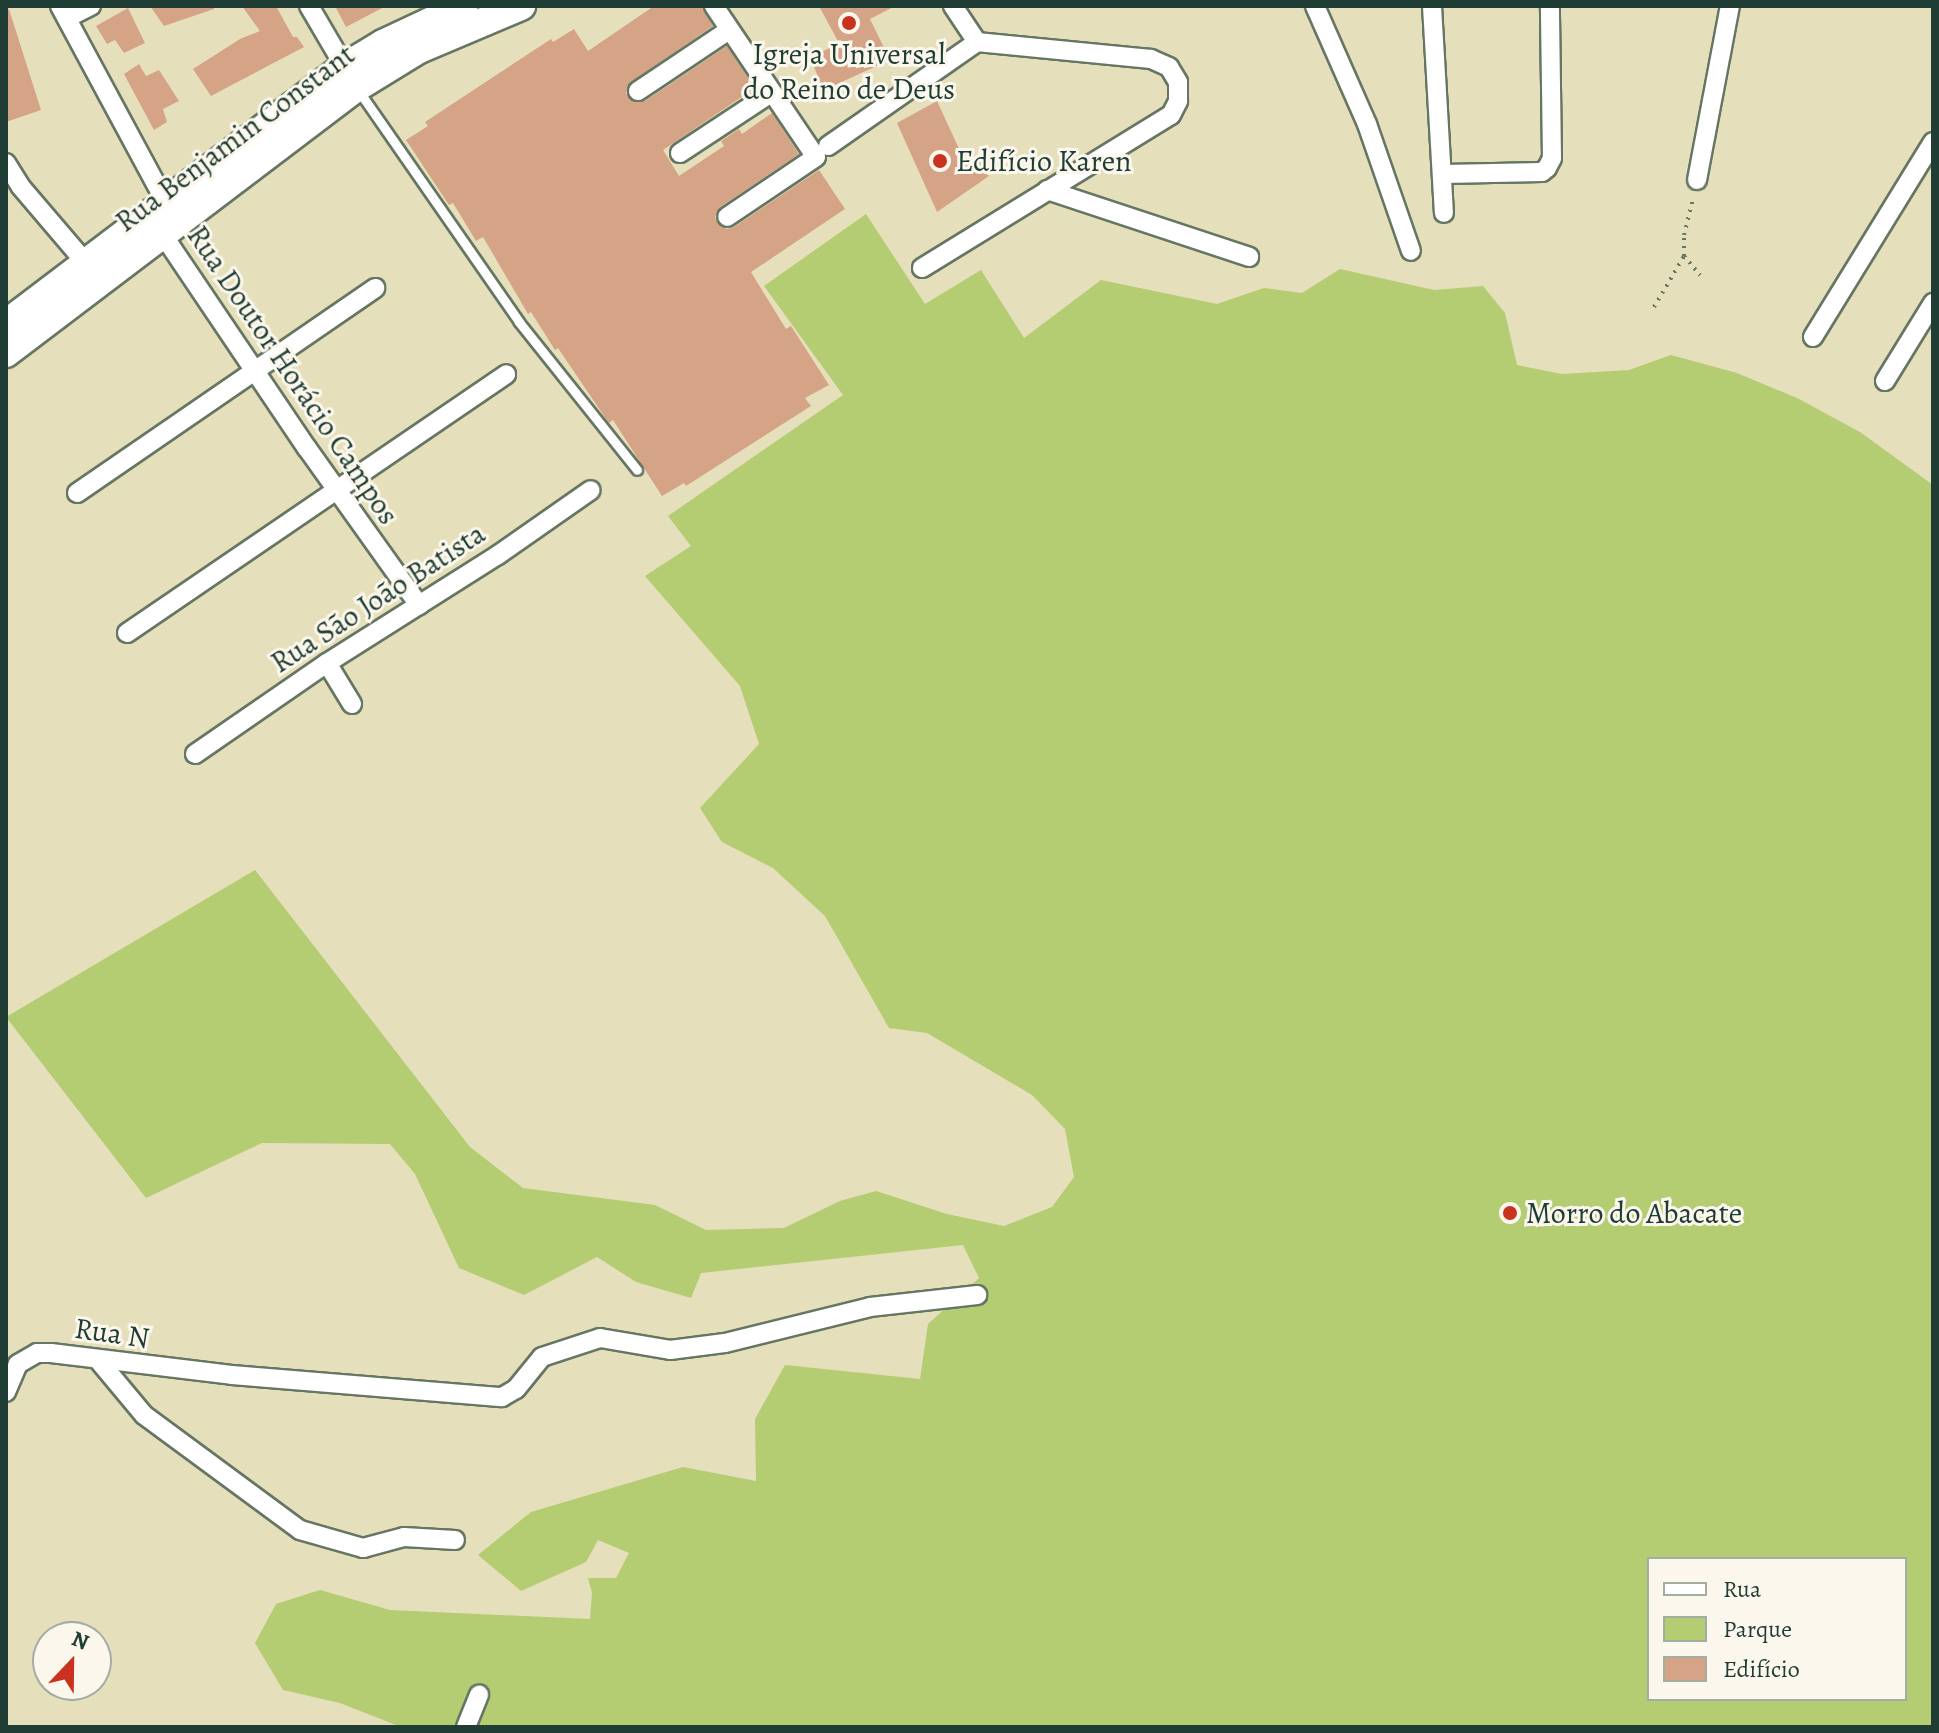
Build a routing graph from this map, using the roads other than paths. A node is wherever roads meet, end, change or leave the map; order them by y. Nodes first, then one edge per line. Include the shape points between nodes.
1 (91, 6) edge
2 (309, 6) edge
3 (464, 6) edge
4 (521, 6) edge
5 (714, 6) edge
6 (953, 6) edge
7 (1315, 6) edge
8 (1432, 6) edge
9 (1550, 6) edge
10 (1730, 6) edge
11 (64, 12) edge
12 (729, 30) junction
13 (977, 42) junction
14 (351, 77) junction
15 (638, 91) dead end
16 (771, 93) junction
17 (1933, 142) edge
18 (828, 146) dead end
19 (680, 153) dead end
20 (6, 163) edge
21 (1444, 174) junction
22 (1697, 180) road end
23 (1047, 190) junction
24 (1444, 213) dead end
25 (159, 217) junction
26 (727, 217) dead end
27 (1411, 251) dead end
28 (1249, 257) dead end
29 (86, 263) junction
30 (922, 268) dead end
31 (375, 288) dead end
32 (1933, 303) edge
33 (6, 324) edge
34 (1813, 337) dead end
35 (6, 353) edge
36 (257, 370) junction
37 (506, 374) dead end
38 (1885, 381) dead end
39 (637, 470) dead end
40 (336, 490) junction
41 (591, 490) dead end
42 (77, 493) dead end
43 (419, 605) junction
44 (127, 633) dead end
45 (327, 663) junction
46 (352, 704) dead end
47 (195, 754) dead end
48 (977, 1295) dead end
49 (99, 1361) junction
50 (6, 1392) edge
51 (455, 1540) dead end
52 (479, 1695) dead end
53 (466, 1727) edge

1 - 11 street
2 - 14 street
3 - 14 main road, Rua Benjamin Constant via 383,44
4 - 14 main road, Rua Benjamin Constant
5 - 12 street
6 - 13 street
7 - 27 street via 1367,124
8 - 21 street
9 - 21 street via 1552,158 1547,168
10 - 22 street
11 - 25 street, Rua Doutor Horácio Campos
12 - 15 street
12 - 16 street
13 - 18 street
13 - 23 street via 1151,59 1169,67 1178,82 1171,115
14 - 25 main road, Rua Benjamin Constant
14 - 39 lane via 519,322
16 - 19 street
16 - 26 street via 816,157
17 - 34 street
20 - 29 street
21 - 24 street
23 - 28 street
23 - 30 street
25 - 29 main road, Rua Benjamin Constant
25 - 35 main road, Rua Benjamin Constant
25 - 36 street, Rua Doutor Horácio Campos
29 - 33 main road, Rua Benjamin Constant
31 - 36 street
32 - 38 street
36 - 40 street, Rua Doutor Horácio Campos
36 - 42 street
37 - 40 street
40 - 43 street, Rua Doutor Horácio Campos
40 - 44 street
41 - 43 street, Rua São João Batista
43 - 45 street, Rua São João Batista
45 - 46 street
45 - 47 street, Rua São João Batista
48 - 49 street, Rua N via 870,1307 725,1343 670,1350 600,1338 542,1357 516,1389 502,1397
49 - 50 street, Rua N via 37,1353 18,1364
49 - 51 street via 144,1415 300,1530 363,1548 404,1537
52 - 53 street

